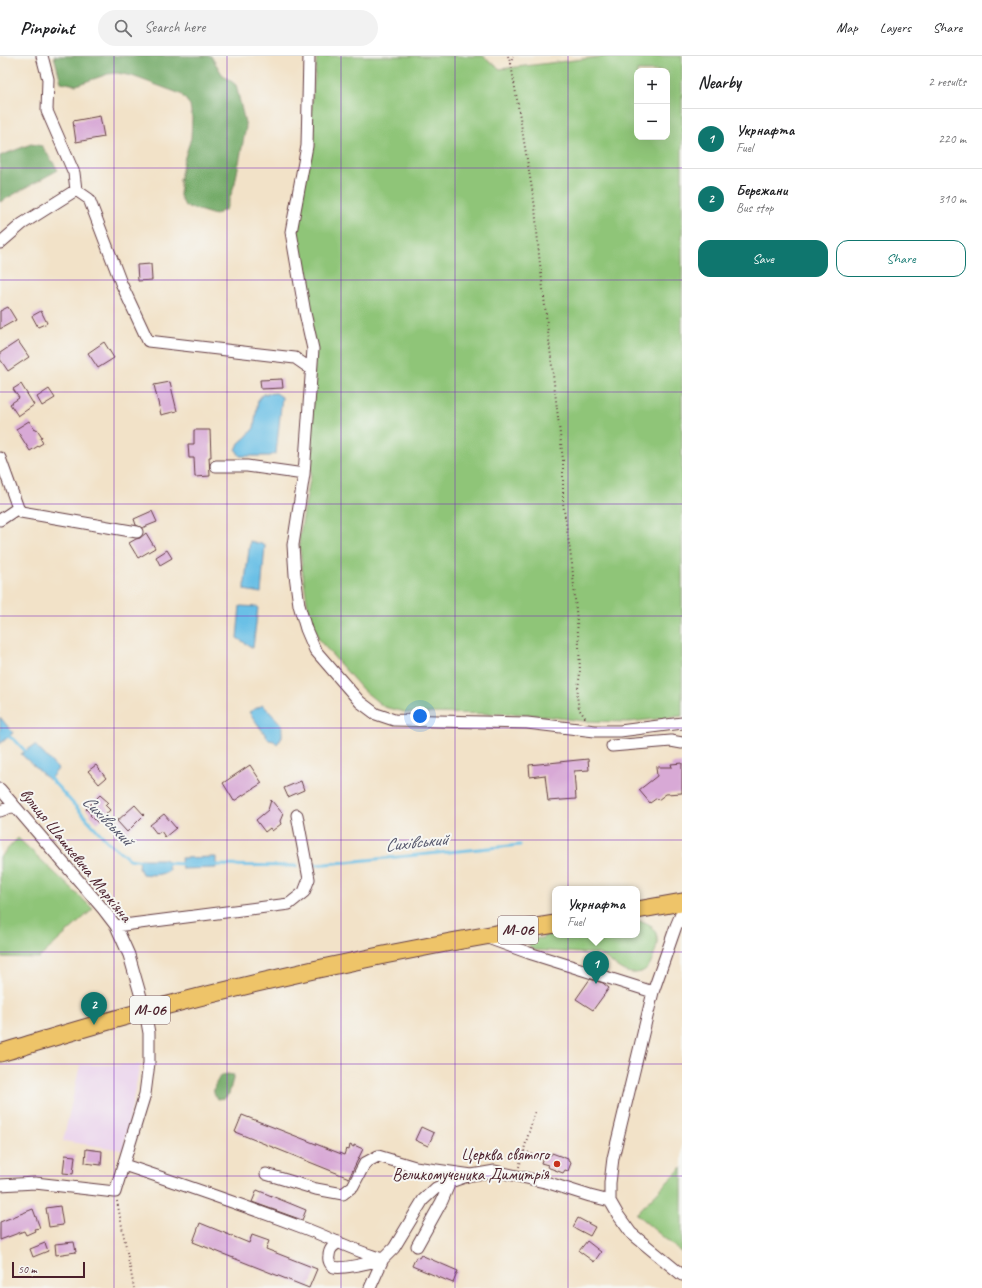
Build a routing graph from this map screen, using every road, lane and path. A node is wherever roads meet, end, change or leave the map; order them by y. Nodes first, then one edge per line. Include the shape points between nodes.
1 (42, 56) edge
2 (309, 56) edge
3 (508, 56) edge
4 (513, 56) edge
5 (511, 64) junction
6 (76, 190) junction
7 (0, 243) edge
8 (311, 369) junction
9 (0, 458) edge
10 (216, 466) dead end
11 (304, 474) junction
12 (18, 508) junction
13 (0, 520) edge
14 (137, 532) dead end
15 (682, 723) edge
16 (595, 731) junction
17 (682, 743) edge
18 (612, 746) dead end
19 (0, 789) edge
20 (14, 806) junction
21 (0, 811) edge
22 (297, 815) dead end
23 (682, 902) edge
24 (640, 909) edge
25 (682, 912) edge
26 (552, 924) edge
27 (116, 926) junction
28 (480, 936) junction
29 (653, 992) junction
30 (145, 1011) junction
31 (0, 1053) edge
32 (536, 1111) dead end
33 (524, 1151) junction
34 (542, 1158) dead end
35 (124, 1165) junction
36 (266, 1174) dead end
37 (472, 1175) junction
38 (517, 1176) junction
39 (450, 1182) junction
40 (0, 1185) edge
41 (115, 1192) junction
42 (610, 1201) junction
43 (339, 1242) junction
44 (417, 1246) dead end
45 (383, 1259) junction
46 (682, 1275) edge
47 (134, 1288) edge
48 (370, 1288) edge

1 - 6 street via 48,80 47,111 74,173
2 - 8 street via 307,146 291,232 313,348
3 - 5 path
4 - 5 path
5 - 16 path via 535,207 547,334 563,460 563,503 572,564 579,645 578,709
6 - 7 street via 22,224
6 - 8 street via 89,199 121,283 148,341 295,358
8 - 11 street
9 - 12 street
10 - 11 street via 247,466
11 - 16 street via 293,545 299,605 315,650 360,702 376,714 394,720 527,723
12 - 13 street
12 - 14 street via 21,512
15 - 16 street
17 - 18 street via 671,741
19 - 20 street, вулиця Шашкевича Маркіяна
20 - 21 street
20 - 27 street, вулиця Шашкевича Маркіяна
22 - 27 street via 309,879 304,892 289,904
23 - 24 highway
25 - 29 street
26 - 28 highway, М-06
27 - 30 street, вулиця Шашкевича Маркіяна via 129,955
28 - 29 street
28 - 30 highway, М-06 via 302,972
29 - 42 street via 613,1158
30 - 31 highway, М-06
30 - 35 street, вулиця Шашкевича Маркіяна via 149,1033 149,1062 145,1094
32 - 33 path
33 - 34 path
33 - 38 path
35 - 41 street, вулиця Шашкевича Маркіяна
35 - 43 street via 235,1202
36 - 37 street via 343,1194 353,1186 365,1163 378,1156 415,1166
37 - 38 street via 495,1171
37 - 39 street
38 - 42 street
39 - 44 street
39 - 45 street via 436,1188 423,1200 394,1248
40 - 41 street via 35,1183
41 - 47 path
42 - 46 street via 631,1233
43 - 45 street
43 - 45 street via 329,1253 328,1260 334,1267
45 - 48 street

